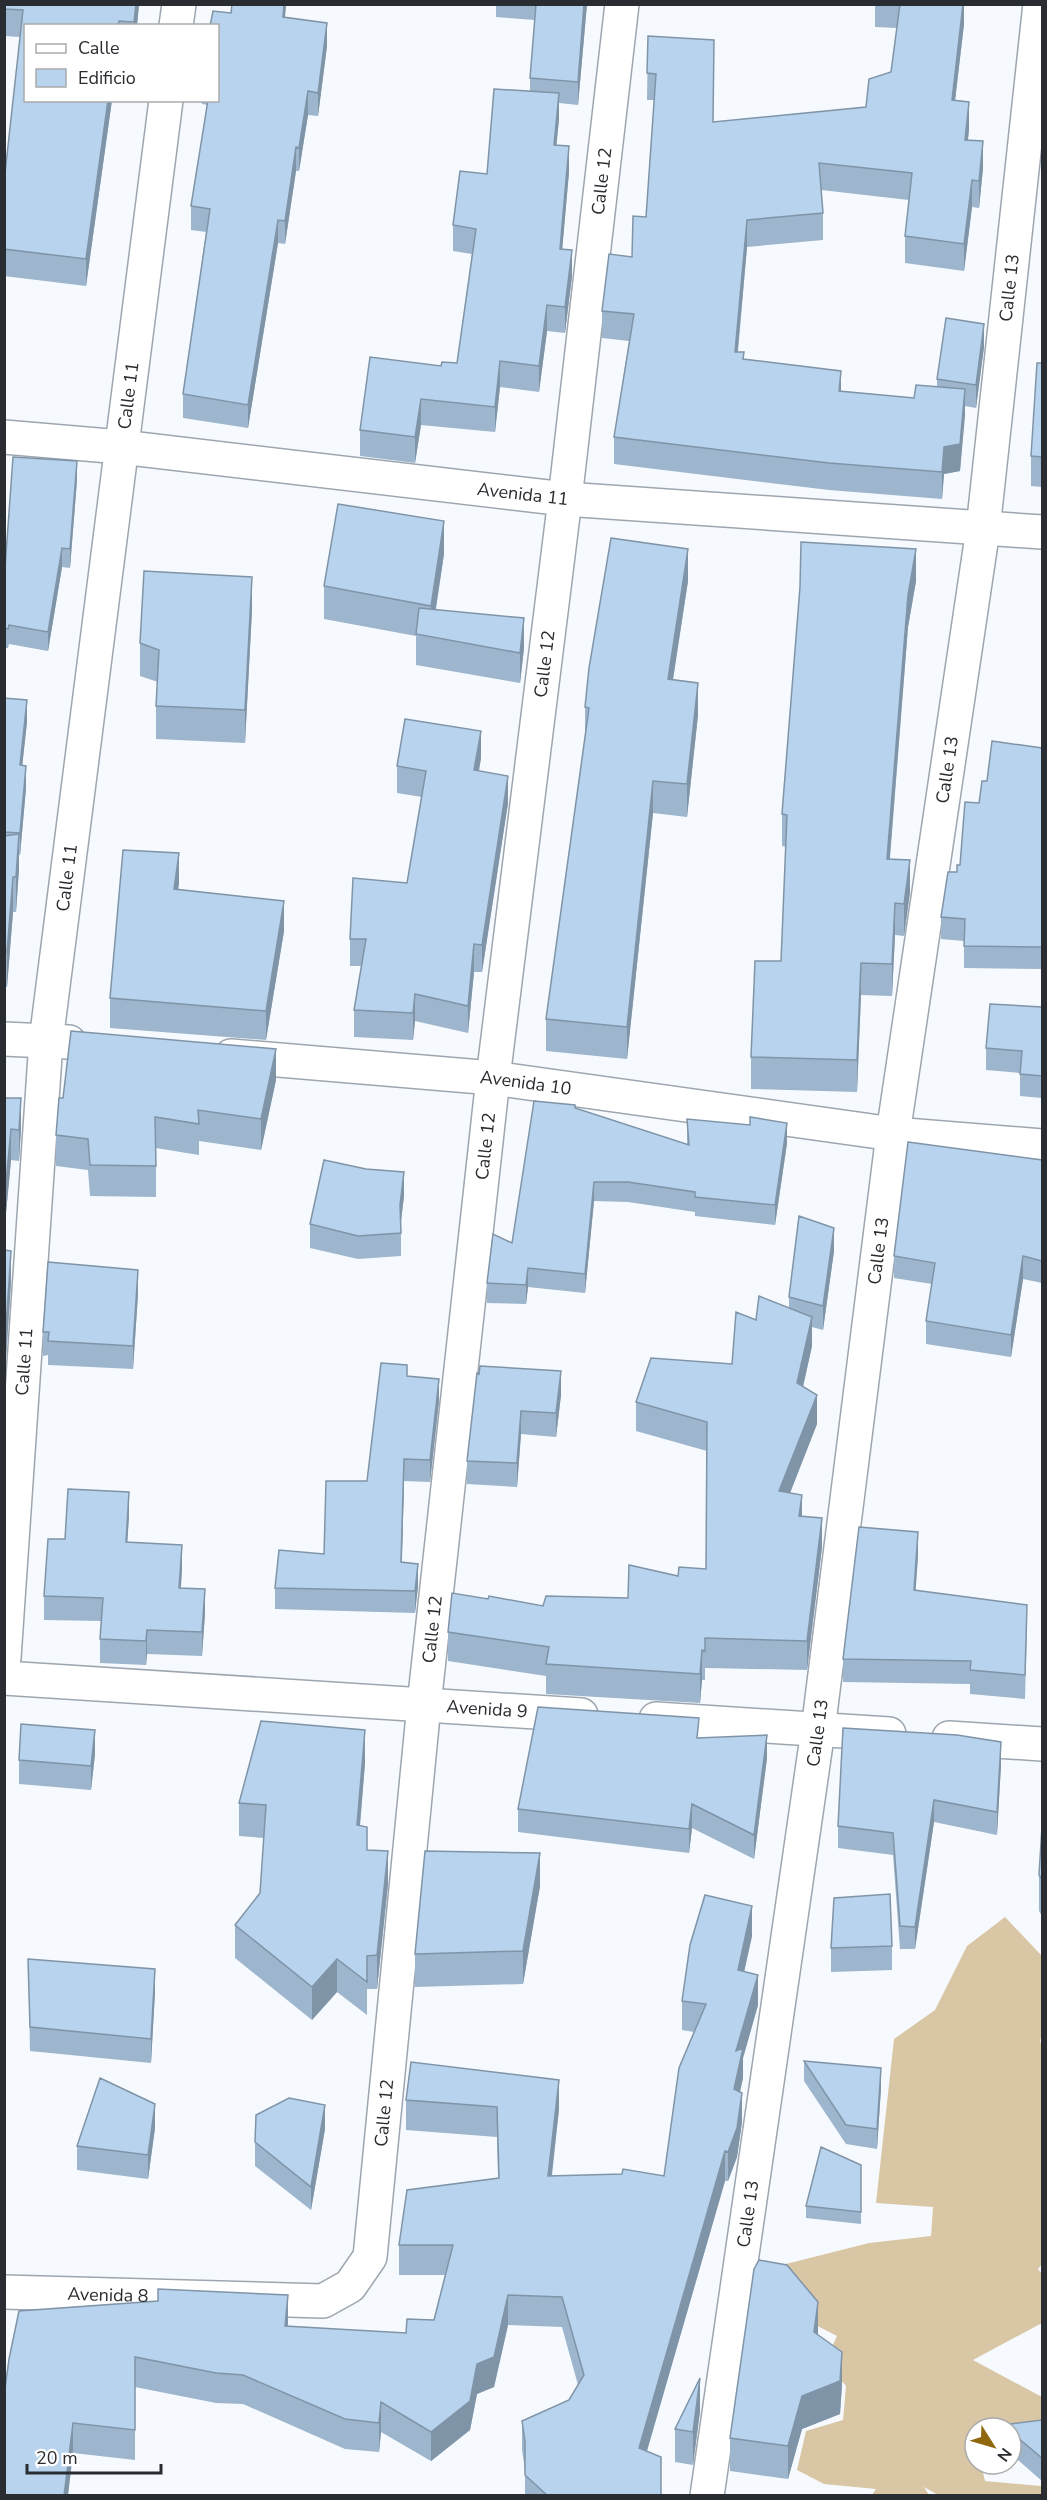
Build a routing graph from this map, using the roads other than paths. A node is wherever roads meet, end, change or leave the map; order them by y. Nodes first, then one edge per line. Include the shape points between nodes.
1 (179, 4) edge
2 (622, 4) edge
3 (1040, 4) edge
4 (176, 24) edge
5 (166, 102) edge
6 (4, 437) edge
7 (121, 447) junction
8 (565, 499) junction
9 (983, 529) junction
10 (1042, 532) edge
11 (4, 1039) edge
12 (46, 1041) junction
13 (93, 1044) edge
14 (199, 1053) edge
15 (493, 1078) junction
16 (893, 1134) junction
17 (1042, 1146) edge
18 (4, 1658) edge
19 (4, 1678) edge
20 (424, 1705) junction
21 (818, 1730) junction
22 (1042, 1744) edge
23 (350, 2286) joint
24 (4, 2292) edge
25 (707, 2496) edge

1 - 4 street
2 - 8 street, Calle 12
3 - 9 street, Calle 13
5 - 7 street, Calle 11
6 - 7 street, Avenida 11
7 - 8 street, Avenida 11
7 - 12 street, Calle 11
8 - 9 street, Avenida 11
8 - 15 street, Calle 12
9 - 10 street, Avenida 11
9 - 16 street, Calle 13
11 - 12 street
12 - 13 street
12 - 18 street, Calle 11
14 - 15 street, Avenida 10
15 - 16 street, Avenida 10
15 - 20 street, Calle 12
16 - 17 street, Avenida 10
16 - 21 street, Calle 13
19 - 20 street, Avenida 9
20 - 21 street, Avenida 9
20 - 23 street, Calle 12 via 370,2257
21 - 22 street, Avenida 9
21 - 25 street, Calle 13
23 - 24 street, Avenida 8 via 323,2301

